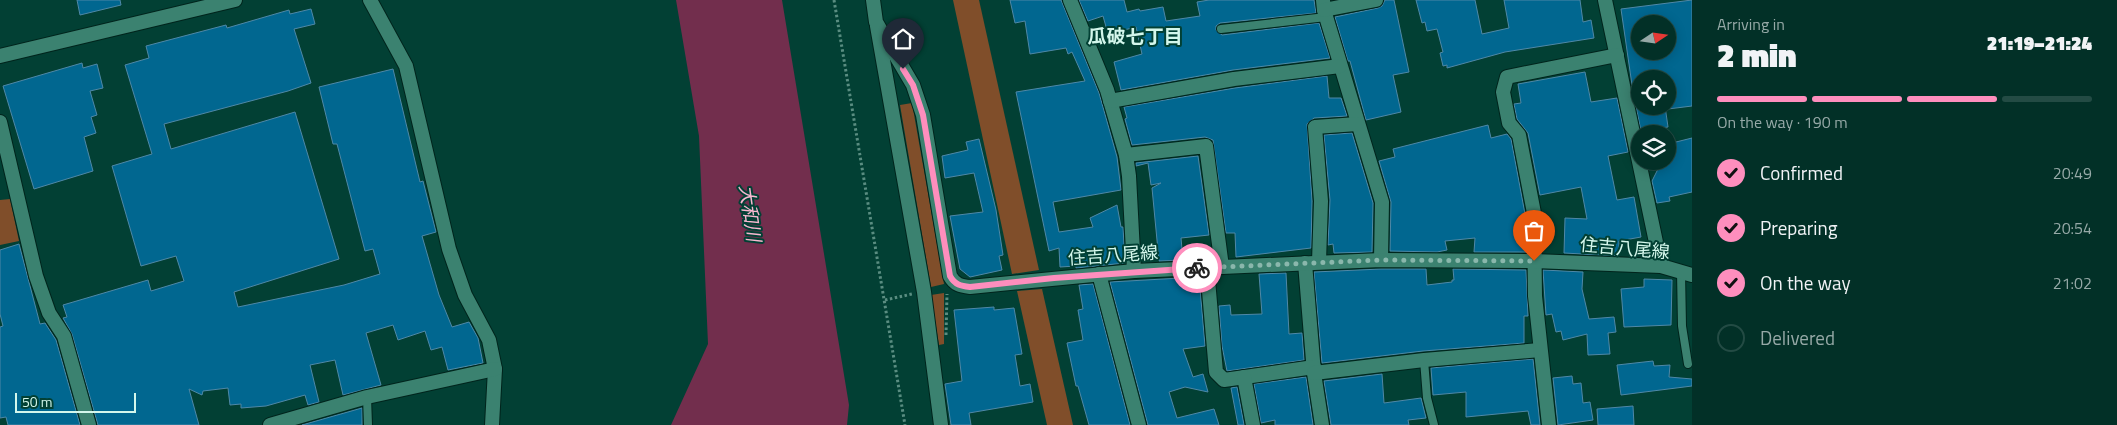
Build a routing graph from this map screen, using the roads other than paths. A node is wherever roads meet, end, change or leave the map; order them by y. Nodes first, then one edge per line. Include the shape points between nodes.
1 (235, 0) edge
2 (370, 0) edge
3 (873, 0) edge
4 (1070, 0) edge
5 (1376, 0) edge
6 (1605, 0) edge
7 (1324, 9) edge
8 (876, 22) junction
9 (1221, 29) dead end
10 (1617, 55) junction
11 (0, 56) edge
12 (1340, 66) junction
13 (1110, 101) junction
14 (0, 122) edge
15 (1357, 124) junction
16 (1126, 155) junction
17 (1381, 260) junction
18 (1534, 261) junction
19 (1312, 262) junction
20 (1661, 266) junction
21 (1222, 267) junction
22 (1207, 268) junction
23 (1134, 272) junction
24 (1099, 274) junction
25 (1687, 274) edge
26 (1540, 350) junction
27 (1424, 360) junction
28 (1688, 364) dead end
29 (495, 369) junction
30 (1314, 370) junction
31 (1244, 377) junction
32 (367, 398) junction
33 (89, 425) edge
34 (270, 425) edge
35 (368, 425) edge
36 (492, 425) edge
37 (941, 425) edge
38 (1139, 425) edge
39 (1253, 425) edge
40 (1322, 425) edge
41 (1434, 425) edge
42 (1549, 425) edge

1 - 11 street
2 - 29 street via 406,66 449,248 466,295 489,340
3 - 8 street, 住吉八尾線
4 - 13 street
5 - 7 street
6 - 10 street
7 - 9 lane
7 - 12 street
8 - 24 street, 住吉八尾線 via 913,85 923,115 953,282 970,287
8 - 37 street via 924,292
10 - 18 street via 1507,78 1503,92 1509,123 1519,135 1534,213
10 - 20 street
12 - 13 street via 1215,82
12 - 15 street
13 - 16 street
14 - 33 street via 36,276 50,313 64,336
15 - 17 street via 1382,202
15 - 19 street via 1315,127 1321,202
16 - 21 street via 1206,146
16 - 23 street
17 - 18 street, 住吉八尾線
17 - 19 street, 住吉八尾線
18 - 20 street, 住吉八尾線
18 - 26 street
19 - 21 street, 住吉八尾線
19 - 30 street
20 - 25 street, 住吉八尾線
21 - 22 street, 住吉八尾線
22 - 23 street, 住吉八尾線
22 - 31 street via 1216,372 1224,380
23 - 24 street, 住吉八尾線
24 - 38 street
25 - 28 lane via 1682,326
26 - 27 street
26 - 42 street
27 - 30 street
27 - 41 lane via 1427,398
29 - 32 street
29 - 36 street
30 - 31 street
30 - 40 street
31 - 39 street
32 - 34 street
32 - 35 lane

